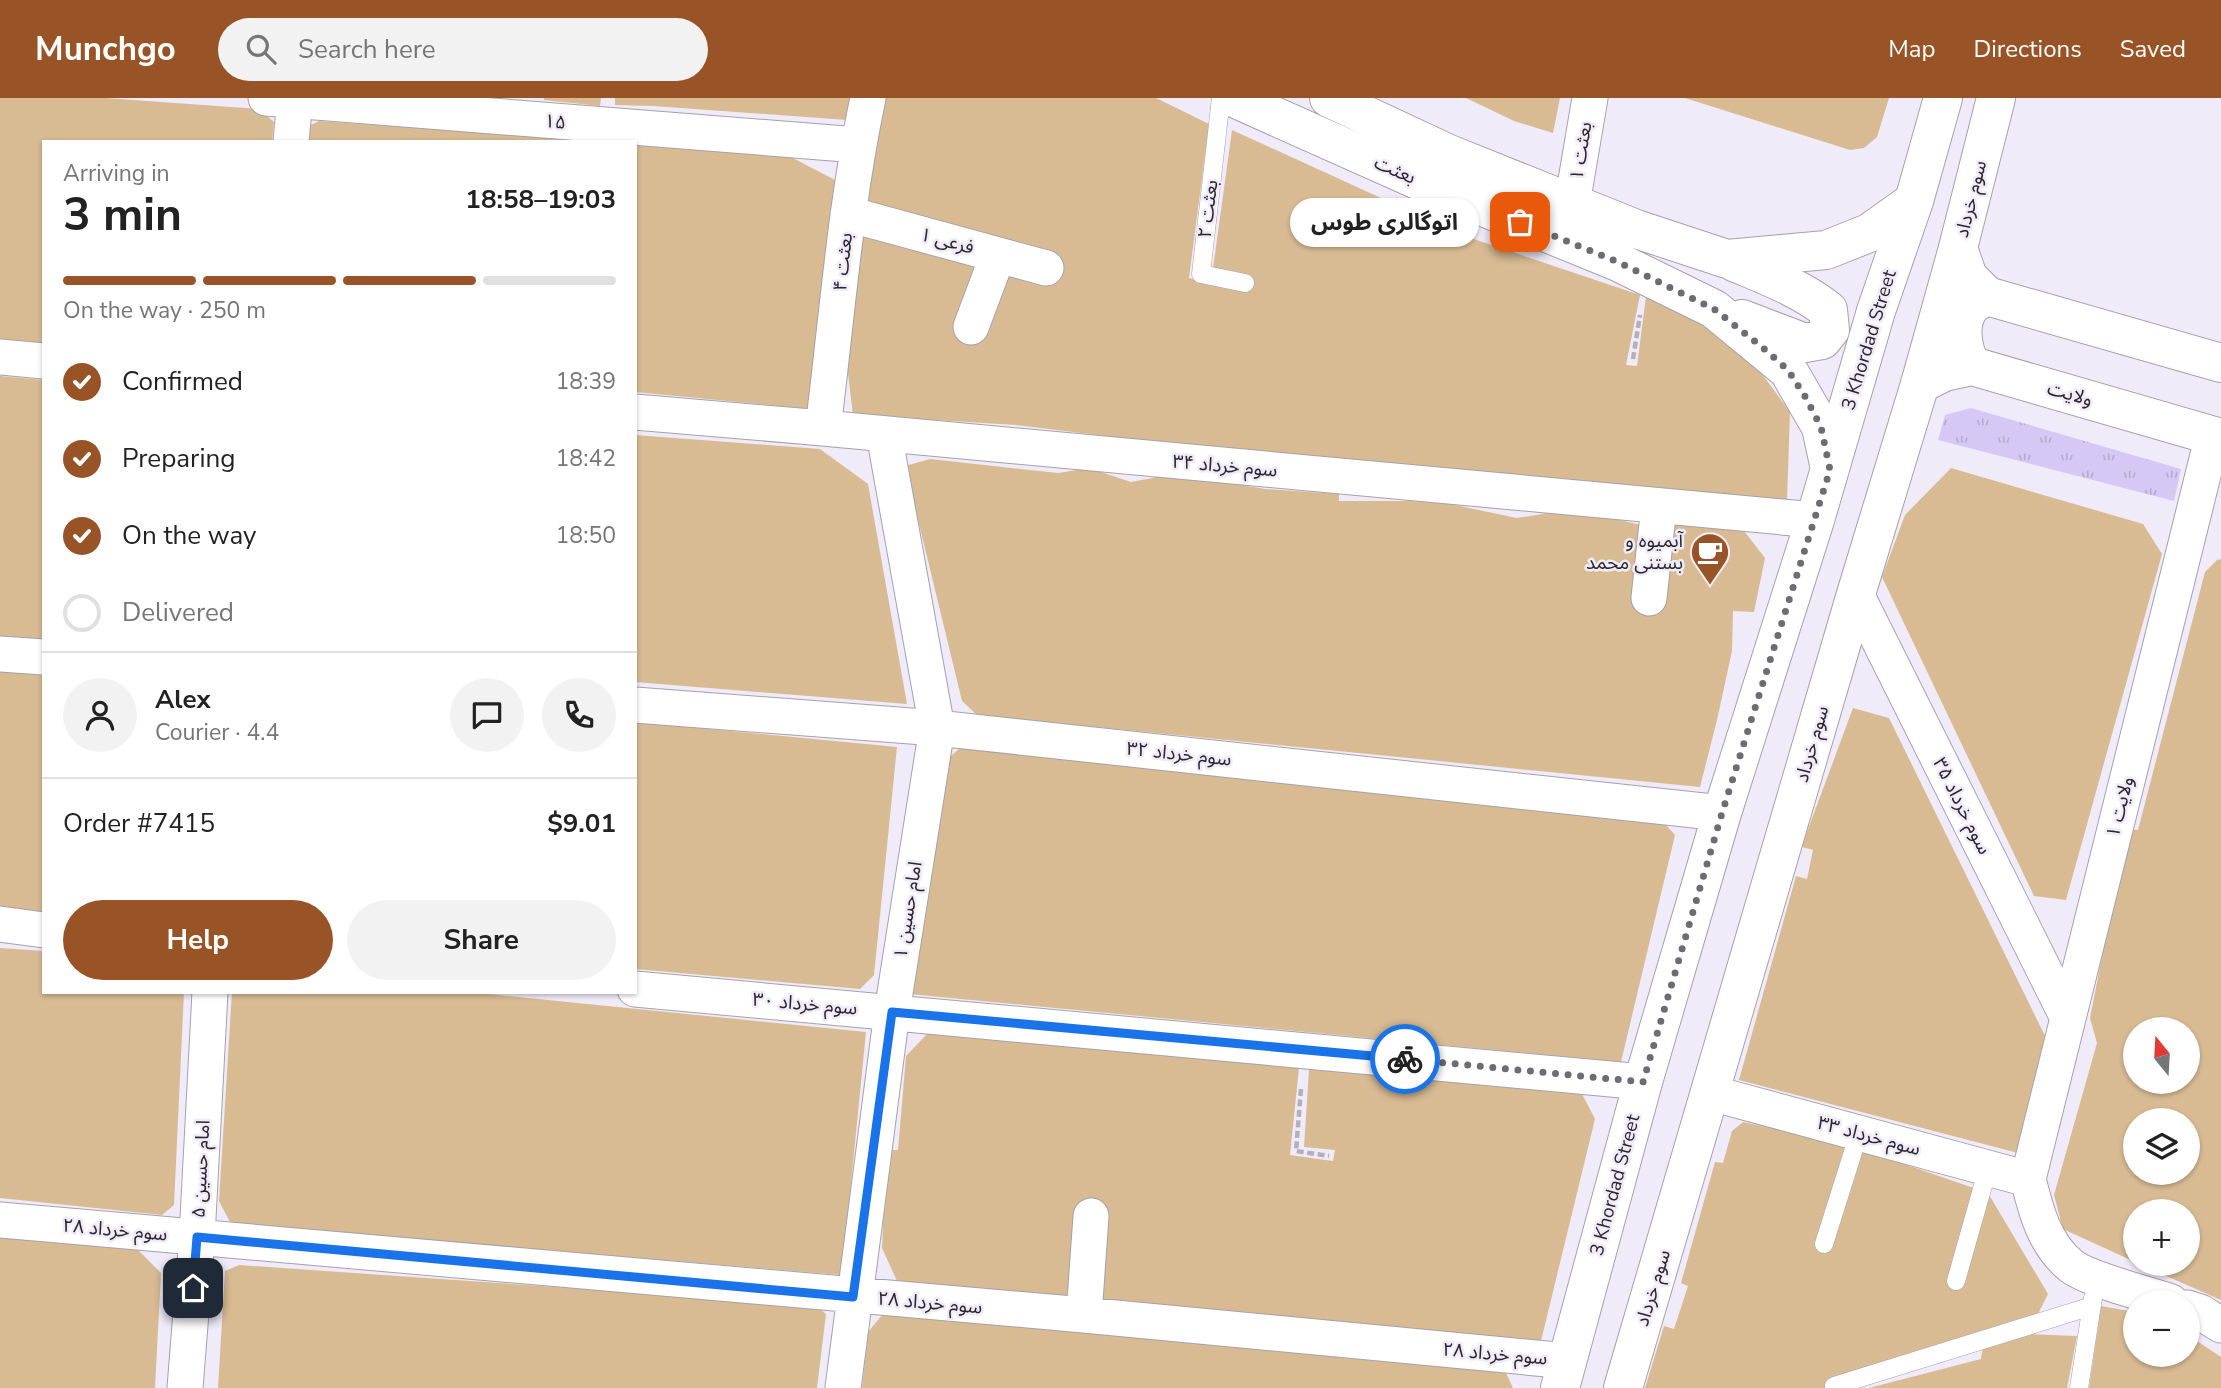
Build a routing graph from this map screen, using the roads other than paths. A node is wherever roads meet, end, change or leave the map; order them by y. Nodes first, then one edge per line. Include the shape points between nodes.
1 (868, 98) edge
2 (1221, 98) edge
3 (1234, 98) edge
4 (1329, 98) edge
5 (1590, 98) edge
6 (1943, 98) edge
7 (1996, 98) edge
8 (285, 99) edge
9 (611, 112) edge
10 (291, 140) edge
11 (858, 145) junction
12 (1914, 201) junction
13 (1572, 204) junction
14 (848, 214) junction
15 (1958, 248) junction
16 (998, 255) junction
17 (1727, 259) junction
18 (1046, 268) dead end
19 (1245, 283) dead end
20 (1987, 296) junction
21 (1714, 309) junction
22 (971, 327) dead end
23 (0, 357) edge
24 (42, 362) edge
25 (2221, 363) edge
26 (1972, 366) junction
27 (1920, 384) junction
28 (637, 412) edge
29 (823, 428) junction
30 (884, 434) junction
31 (2217, 436) edge
32 (1830, 470) junction
33 (1660, 506) junction
34 (1815, 520) junction
35 (1856, 594) junction
36 (1648, 598) dead end
37 (0, 654) edge
38 (42, 657) edge
39 (637, 705) edge
40 (937, 728) junction
41 (1722, 813) junction
42 (0, 924) edge
43 (42, 930) edge
44 (637, 989) edge
45 (210, 994) edge
46 (892, 1012) junction
47 (2068, 1018) junction
48 (1643, 1082) junction
49 (1711, 1093) junction
50 (1859, 1133) junction
51 (1988, 1168) junction
52 (2028, 1180) junction
53 (1091, 1216) dead end
54 (0, 1220) edge
55 (197, 1237) junction
56 (1825, 1244) dead end
57 (1956, 1280) dead end
58 (2094, 1292) junction
59 (2123, 1296) edge
60 (853, 1297) junction
61 (2200, 1312) edge
62 (1084, 1315) junction
63 (2221, 1325) edge
64 (1564, 1374) edge
65 (1834, 1386) dead end
66 (185, 1388) edge
67 (843, 1388) edge
68 (1623, 1388) edge
69 (2079, 1388) edge

1 - 11 street, بعثت ۴
2 - 19 lane, بعثت ۲ via 1201,274
3 - 21 main road, بعثت via 1618,262
4 - 13 main road, بعثت
5 - 13 street, بعثت ۱
6 - 12 main road, 3 Khordad Street
7 - 15 main road, سوم خرداد
8 - 9 street, ۱۵
8 - 10 street
9 - 11 street, ۱۵
11 - 14 street, بعثت ۴
12 - 17 main road, بعثت via 1869,233 1826,250
12 - 32 main road, 3 Khordad Street
13 - 17 main road, بعثت
14 - 16 street, فرعی ۱
14 - 29 street, بعثت ۴
15 - 20 main road via 1968,277
15 - 27 main road, سوم خرداد
16 - 18 street, فرعی ۱
16 - 22 street
17 - 21 main road via 1814,299 1828,310 1830,330 1822,340 1805,342
20 - 25 main road
20 - 26 main road via 1971,305 1965,319 1962,342
21 - 32 main road, بعثت via 1788,370 1821,427
23 - 24 street
26 - 27 main road
26 - 31 main road, ولایت
27 - 35 main road, سوم خرداد
28 - 29 street, سوم خرداد ۳۴
29 - 30 street, سوم خرداد ۳۴
30 - 33 street, سوم خرداد ۳۴
30 - 40 street, امام حسین ۱
31 - 47 street, ولایت ۱
32 - 34 main road, 3 Khordad Street
33 - 34 street, سوم خرداد ۳۴
33 - 36 street
34 - 41 main road, 3 Khordad Street
35 - 47 street, سوم خرداد ۳۵
35 - 49 main road, سوم خرداد
37 - 38 street
39 - 40 street, سوم خرداد ۳۲
40 - 41 street, سوم خرداد ۳۲
40 - 46 street, امام حسین ۱
41 - 48 main road, 3 Khordad Street
42 - 43 street
44 - 46 street, سوم خرداد ۳۰
45 - 55 street, امام حسین ۵
46 - 48 street, سوم خرداد ۳۰
46 - 60 street, امام حسین ۱
47 - 52 street, ولایت ۱
48 - 64 main road, 3 Khordad Street
49 - 50 street, سوم خرداد ۳۳
49 - 68 main road, سوم خرداد
50 - 51 street, سوم خرداد ۳۳
50 - 56 lane
51 - 52 street, سوم خرداد ۳۳
51 - 57 lane
52 - 58 street via 2036,1214 2051,1245
53 - 62 street
54 - 55 street, سوم خرداد ۲۸
55 - 60 street, سوم خرداد ۲۸
55 - 66 street, امام حسین ۵
58 - 59 street
58 - 65 lane
58 - 69 lane
60 - 62 street, سوم خرداد ۲۸
60 - 67 street, امام حسین ۱
61 - 63 street
62 - 64 street, سوم خرداد ۲۸

